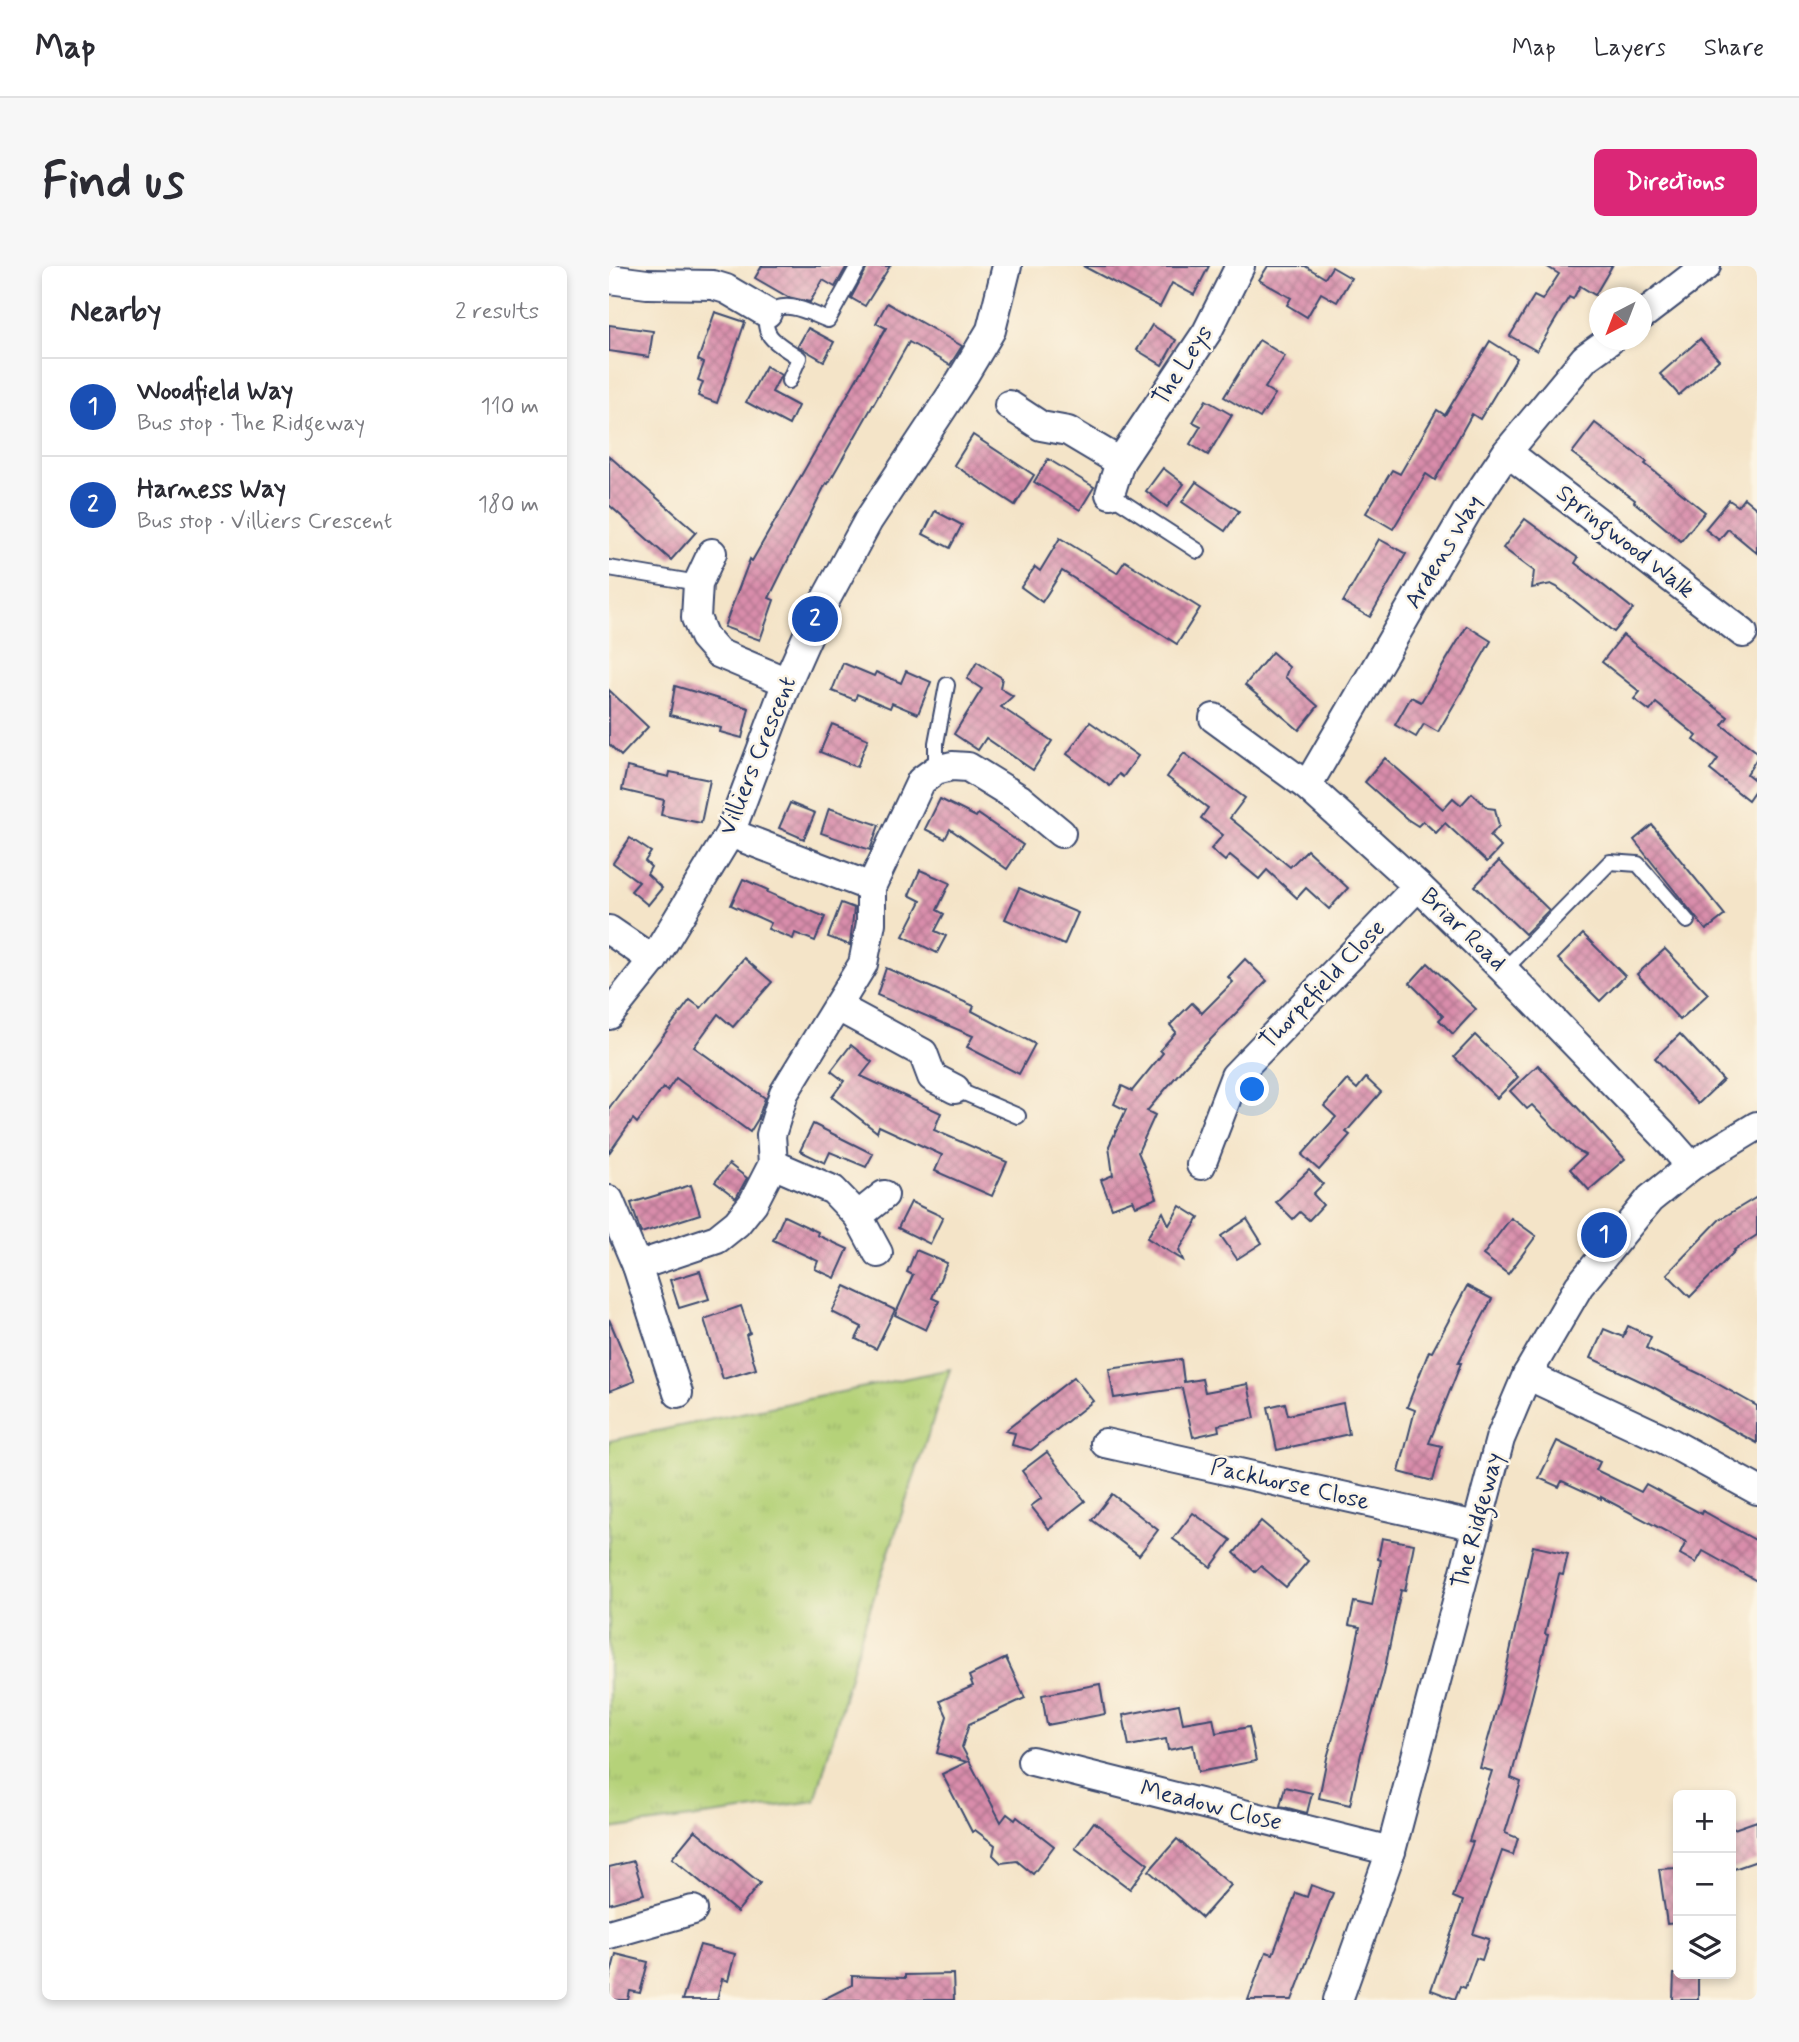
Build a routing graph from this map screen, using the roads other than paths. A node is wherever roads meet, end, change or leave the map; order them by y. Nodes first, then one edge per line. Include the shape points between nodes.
1 (858, 266) edge
2 (1007, 266) edge
3 (1240, 266) edge
4 (1706, 266) edge
5 (716, 275) edge
6 (609, 279) edge
7 (1652, 308) edge
8 (767, 313) junction
9 (1596, 350) edge
10 (789, 381) dead end
11 (1009, 405) dead end
12 (1507, 452) junction
13 (1120, 462) junction
14 (1110, 494) joint
15 (1198, 551) dead end
16 (712, 553) dead end
17 (609, 568) edge
18 (698, 583) junction
19 (1743, 633) dead end
20 (787, 682) junction
21 (947, 685) dead end
22 (1214, 718) dead end
23 (936, 770) junction
24 (1307, 786) junction
25 (730, 833) junction
26 (1061, 833) dead end
27 (1418, 886) junction
28 (871, 887) junction
29 (1686, 921) dead end
30 (609, 930) edge
31 (653, 960) junction
32 (1504, 970) junction
33 (838, 1007) junction
34 (609, 1015) edge
35 (955, 1089) joint
36 (1018, 1116) dead end
37 (1757, 1126) edge
38 (773, 1164) junction
39 (1201, 1165) dead end
40 (1691, 1166) junction
41 (884, 1195) dead end
42 (609, 1200) edge
43 (858, 1216) junction
44 (878, 1253) dead end
45 (637, 1266) junction
46 (1527, 1374) junction
47 (678, 1393) dead end
48 (1104, 1444) dead end
49 (1757, 1490) edge
50 (1476, 1526) junction
51 (1032, 1762) dead end
52 (1391, 1851) junction
53 (693, 1910) dead end
54 (609, 1934) edge
55 (1338, 2000) edge

1 - 8 lane via 828,320 788,305
2 - 20 street, Villiers Crescent via 991,330 867,521
3 - 13 street, The Leys via 1207,331
4 - 7 street
5 - 6 street via 647,284
5 - 8 street via 726,289
8 - 10 lane via 764,325 768,335 799,358
9 - 12 street, Ardens Way
11 - 13 street via 1041,426 1068,431
12 - 19 street, Springwood Walk
12 - 24 street, Ardens Way via 1469,508
13 - 14 street, The Leys
14 - 15 lane
16 - 18 street
17 - 18 lane
18 - 20 street via 697,618 704,637 718,653
20 - 25 street, Villiers Crescent
21 - 23 lane
22 - 24 street, Briar Road
23 - 26 street via 968,767 1020,799
23 - 28 street via 921,781 913,795
24 - 27 street, Briar Road
25 - 28 street
25 - 31 street, Villiers Crescent
27 - 32 street, Briar Road
27 - 39 street, Thorpefield Close via 1235,1076
28 - 33 street via 871,923 863,964
29 - 32 lane via 1638,864 1610,862
30 - 31 street
31 - 34 street, Villiers Crescent
32 - 40 street, Briar Road
33 - 35 street via 923,1053 932,1077
33 - 38 street via 784,1093 771,1135
35 - 36 lane
37 - 40 street, The Ridgeway
38 - 43 street via 833,1189
38 - 45 street via 753,1203 717,1239
40 - 46 street, The Ridgeway via 1650,1199 1579,1286
41 - 43 street
42 - 45 street
43 - 44 street
45 - 47 street
46 - 49 street via 1664,1439
46 - 50 street, The Ridgeway via 1500,1439
48 - 50 street, Packhorse Close
50 - 52 street, The Ridgeway
51 - 52 street, Meadow Close
52 - 55 street, The Ridgeway
53 - 54 street

